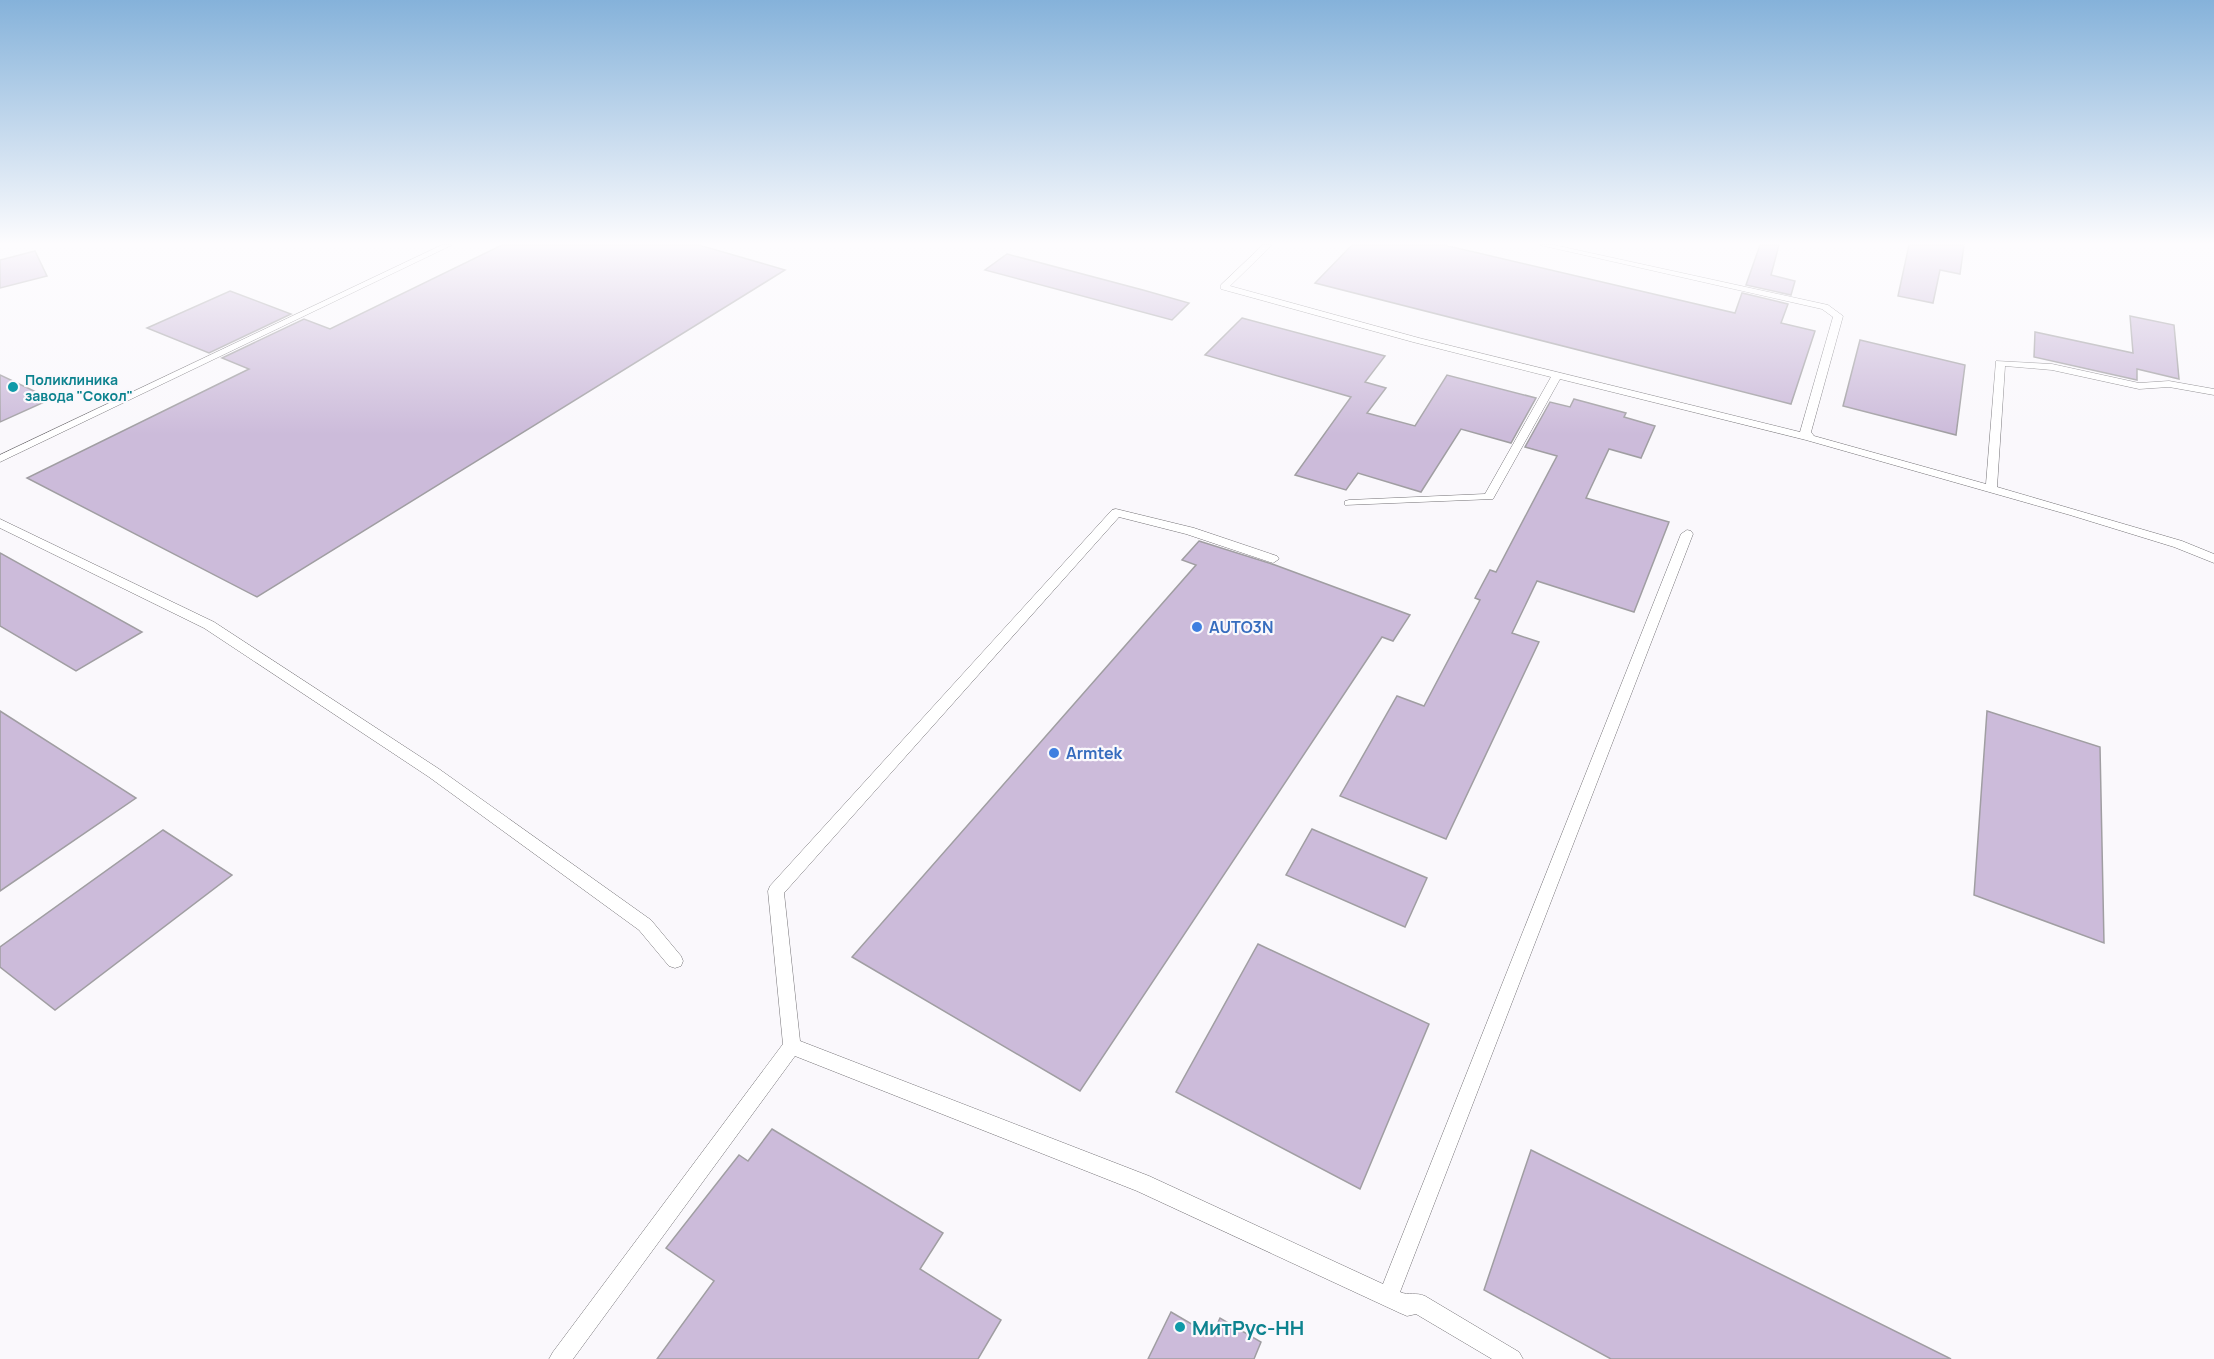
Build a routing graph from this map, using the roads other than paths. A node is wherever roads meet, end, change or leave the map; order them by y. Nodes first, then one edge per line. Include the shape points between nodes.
1 (315, 308) edge
2 (1301, 308) edge
3 (1827, 308) edge
4 (1557, 375) junction
5 (2214, 392) edge
6 (1810, 438) junction
7 (0, 459) edge
8 (1991, 489) junction
9 (1349, 503) dead end
10 (0, 523) edge
11 (1687, 534) dead end
12 (2214, 559) edge
13 (1273, 560) dead end
14 (675, 961) dead end
15 (792, 1046) junction
16 (1388, 1297) junction
17 (560, 1359) edge
18 (1512, 1359) edge

1 - 7 lane
2 - 4 lane
3 - 6 lane via 1838,316 1805,433
4 - 6 lane
4 - 9 lane via 1489,497
5 - 8 lane via 2169,384 2139,386 2052,367 2000,363
6 - 8 lane
8 - 12 lane via 2178,544
10 - 14 lane via 209,625 434,773 616,904 645,925
11 - 16 lane
13 - 15 lane via 1190,531 1116,513 776,891
15 - 16 lane via 1142,1184
15 - 17 lane
16 - 18 lane via 1407,1306 1418,1304

